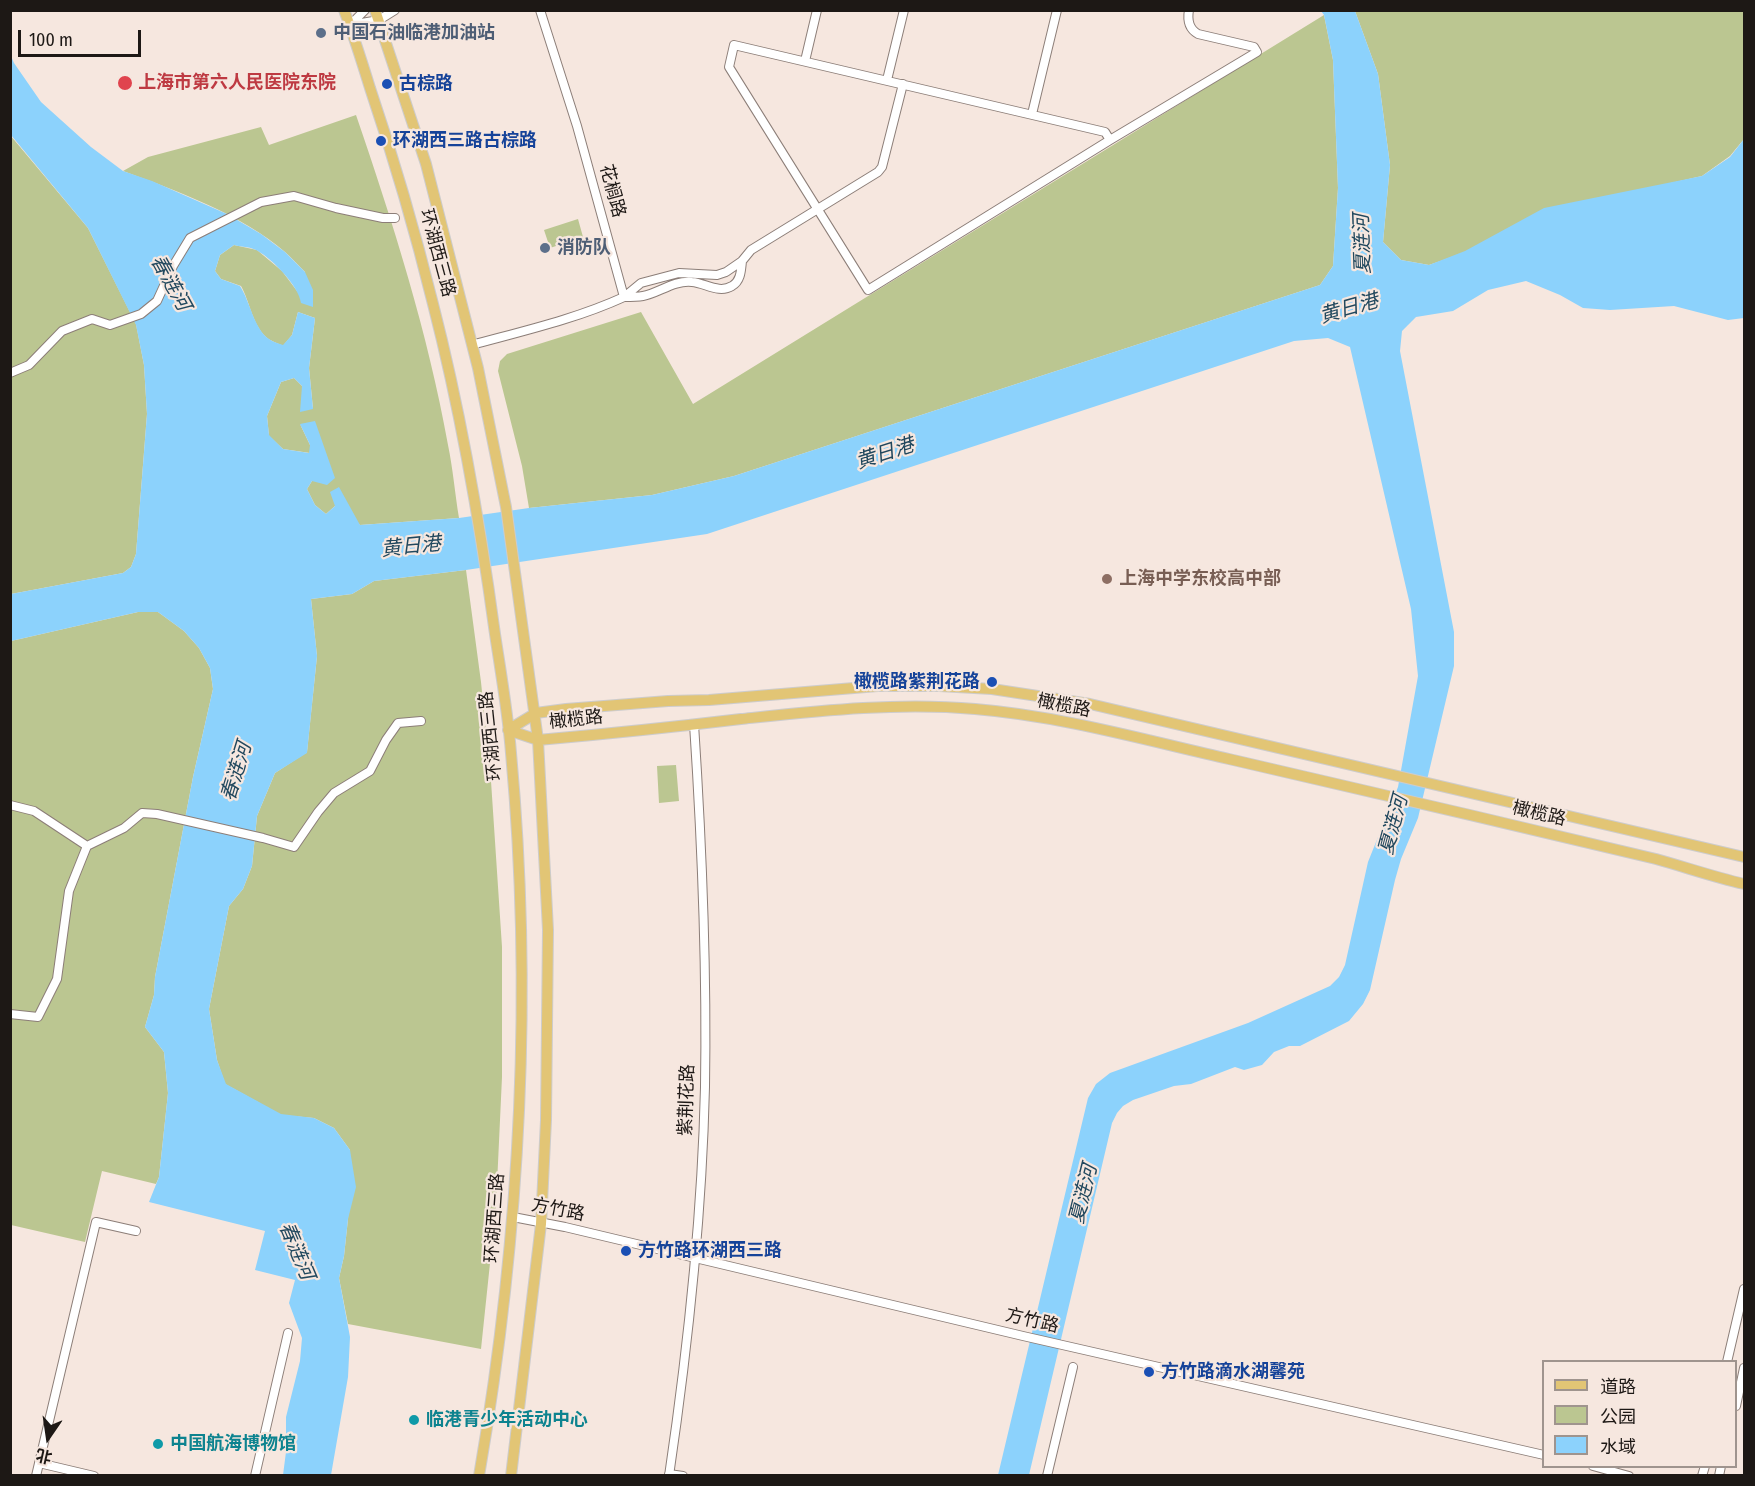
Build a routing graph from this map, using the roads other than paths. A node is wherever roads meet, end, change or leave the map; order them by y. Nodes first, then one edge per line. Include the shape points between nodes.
1 (344, 10) edge
2 (365, 10) edge
3 (395, 10) edge
4 (540, 10) edge
5 (817, 10) edge
6 (904, 10) edge
7 (1057, 10) edge
8 (1189, 10) edge
9 (377, 15) edge
10 (350, 25) junction
11 (805, 61) junction
12 (887, 80) junction
13 (903, 84) junction
14 (1032, 114) junction
15 (1110, 140) junction
16 (818, 210) junction
17 (395, 218) dead end
18 (742, 261) junction
19 (624, 297) junction
20 (472, 345) junction
21 (10, 374) edge
22 (536, 713) junction
23 (421, 721) dead end
24 (694, 724) junction
25 (508, 730) junction
26 (538, 741) junction
27 (10, 806) edge
28 (87, 846) junction
29 (1744, 857) edge
30 (1744, 884) edge
31 (10, 1014) edge
32 (513, 1217) junction
33 (541, 1224) junction
34 (136, 1231) dead end
35 (695, 1258) junction
36 (1744, 1289) edge
37 (288, 1333) dead end
38 (1727, 1360) edge
39 (1073, 1367) dead end
40 (1744, 1368) edge
41 (1737, 1401) edge
42 (1542, 1455) edge
43 (39, 1463) junction
44 (1597, 1468) edge
45 (669, 1475) edge
46 (36, 1476) edge
47 (94, 1476) edge
48 (255, 1476) edge
49 (479, 1476) edge
50 (511, 1476) edge
51 (683, 1476) edge
52 (1047, 1476) edge
53 (1629, 1476) edge

1 - 10 main road, 环湖西三路
2 - 10 street
3 - 9 street
4 - 19 street, 花榈路
5 - 11 street
6 - 12 street
7 - 14 street
8 - 15 street via 1188,21 1193,31 1254,47 1257,52
9 - 10 street
9 - 20 main road, 环湖西三路 via 426,164
10 - 25 main road, 环湖西三路 via 421,254 446,353 477,510
11 - 12 street
11 - 16 street via 734,45 729,67
12 - 13 street
13 - 14 street
13 - 16 street via 882,167
14 - 15 street via 1105,132
15 - 16 street via 868,290
16 - 18 street via 751,250
17 - 21 street via 294,196 261,202 190,238 157,301 141,314 110,325 92,319 62,331 28,364
18 - 19 street via 717,275 679,273 641,283
18 - 19 street via 738,279 724,289 684,282 643,296
19 - 20 street via 557,322
20 - 22 main road, 环湖西三路 via 506,507
22 - 25 main road, 橄榄路
22 - 26 main road, 环湖西三路
22 - 29 main road, 橄榄路 via 878,686 992,689 1090,704
23 - 28 street via 398,723 370,771 334,794 294,847 142,813 124,828
24 - 26 main road, 橄榄路
24 - 30 main road, 橄榄路 via 876,708 974,709 1028,715 1391,796
24 - 35 street, 紫荆花路 via 705,921 703,1123
25 - 26 main road, 橄榄路
25 - 32 main road, 环湖西三路 via 520,895 521,1035
26 - 33 main road, 环湖西三路 via 548,930
27 - 28 street via 34,811
28 - 31 street via 69,891 57,979 38,1017
32 - 33 street, 方竹路
32 - 49 main road, 环湖西三路
33 - 35 street, 方竹路
33 - 50 main road, 环湖西三路
34 - 43 street via 96,1222
35 - 42 street, 方竹路
35 - 45 street, 紫荆花路
36 - 38 street
37 - 48 street
39 - 52 street
40 - 41 street
43 - 46 street
43 - 47 street
44 - 53 street
45 - 51 street

